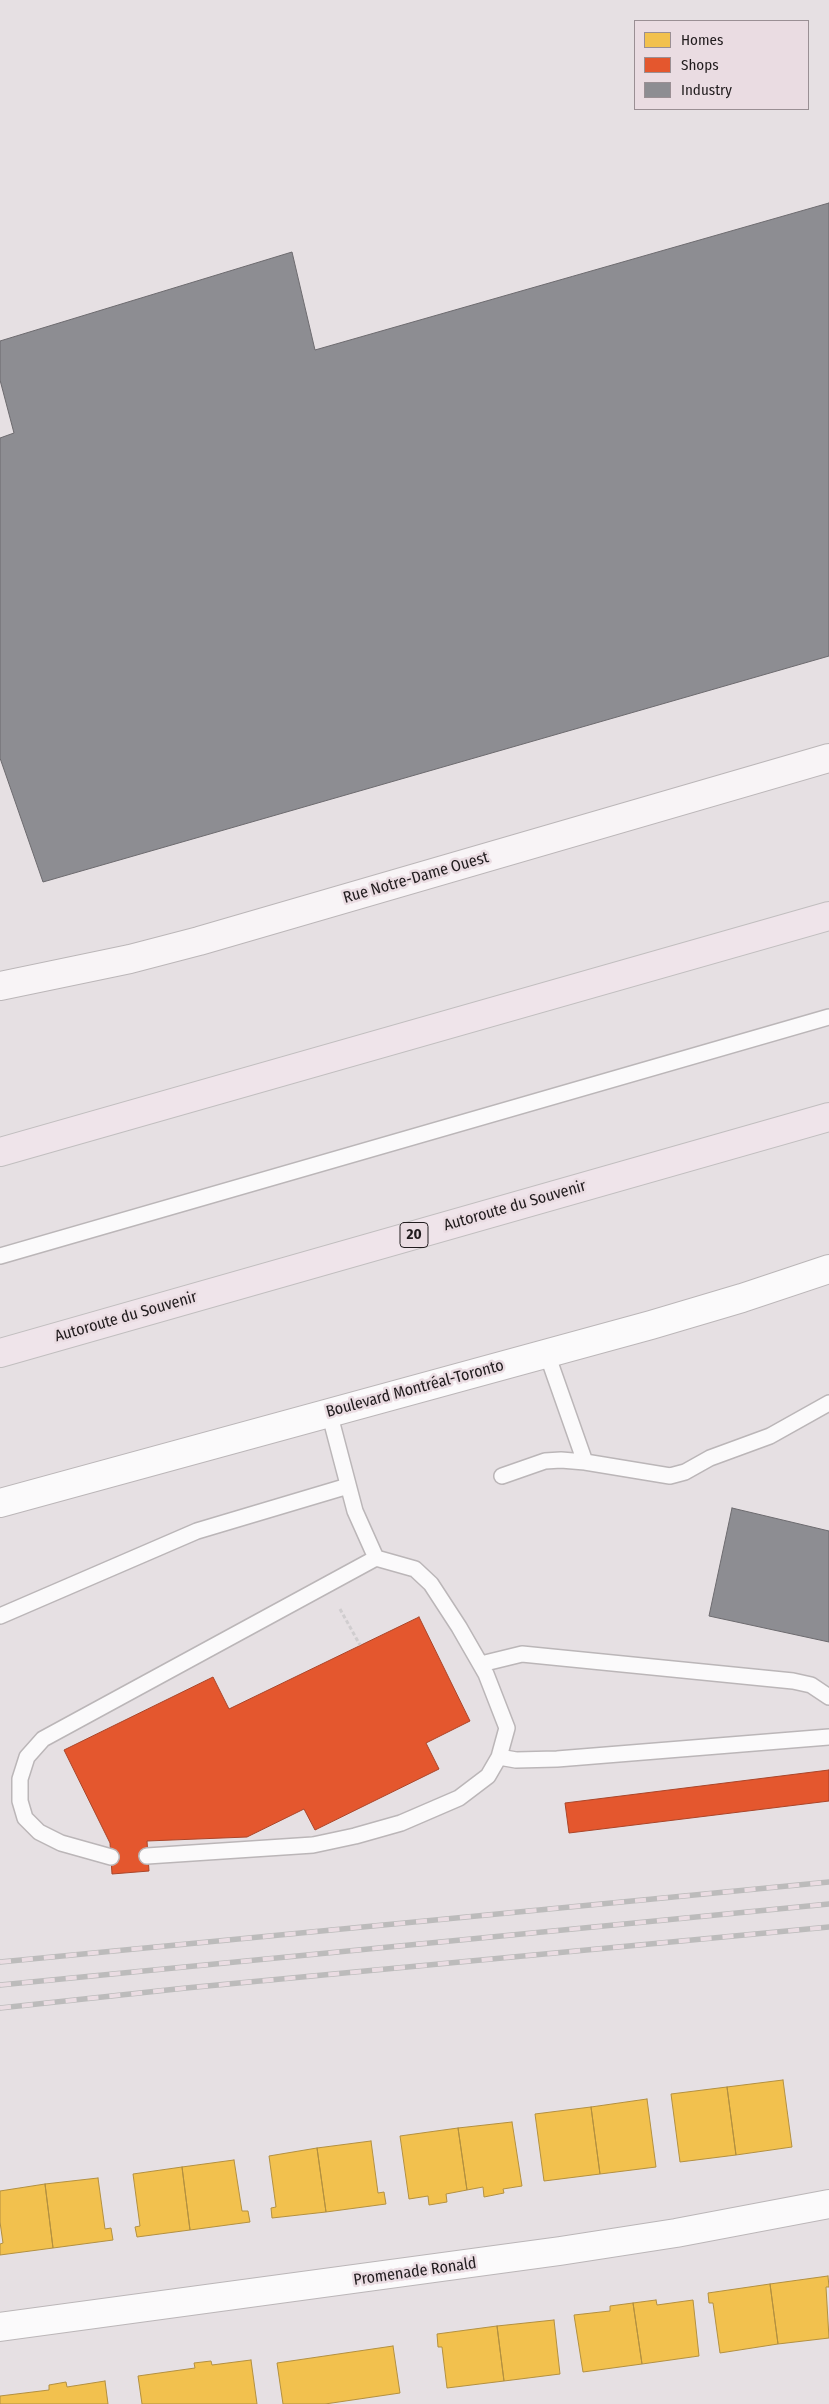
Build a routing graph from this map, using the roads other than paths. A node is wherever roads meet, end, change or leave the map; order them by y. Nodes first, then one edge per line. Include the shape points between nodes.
1 (829, 758) edge
2 (829, 916) edge
3 (0, 986) edge
4 (829, 1017) edge
5 (829, 1117) edge
6 (0, 1152) edge
7 (0, 1256) edge
8 (829, 1269) edge
9 (0, 1353) edge
10 (547, 1354) junction
11 (829, 1403) edge
12 (329, 1412) junction
13 (585, 1462) junction
14 (502, 1476) dead end
15 (348, 1486) junction
16 (0, 1503) edge
17 (376, 1558) junction
18 (0, 1616) edge
19 (481, 1664) junction
20 (829, 1697) edge
21 (829, 1737) edge
22 (499, 1757) junction
23 (147, 1856) dead end
24 (111, 1857) dead end
25 (829, 2204) edge
26 (0, 2327) edge

1 - 3 main road, Rue Notre-Dame Ouest via 199,941
2 - 6 highway
4 - 7 lane
5 - 9 highway, Autoroute du Souvenir / 20
8 - 10 street, Boulevard Montréal-Toronto via 742,1298
10 - 12 street, Boulevard Montréal-Toronto
10 - 13 lane
11 - 13 lane via 770,1436 670,1476
12 - 15 lane
12 - 16 street, Boulevard Montréal-Toronto
13 - 14 lane via 544,1461
15 - 17 lane via 354,1511
15 - 18 lane via 197,1531
17 - 19 lane via 415,1569 431,1584
17 - 24 lane via 43,1739 27,1757 20,1779 20,1801 25,1818 39,1832 61,1843
19 - 20 lane via 503,1657 531,1655 793,1680 811,1685
19 - 22 lane via 507,1728
21 - 22 lane via 557,1759
22 - 23 lane via 488,1776 459,1798 392,1826 312,1845
25 - 26 street, Promenade Ronald via 676,2233 551,2252

